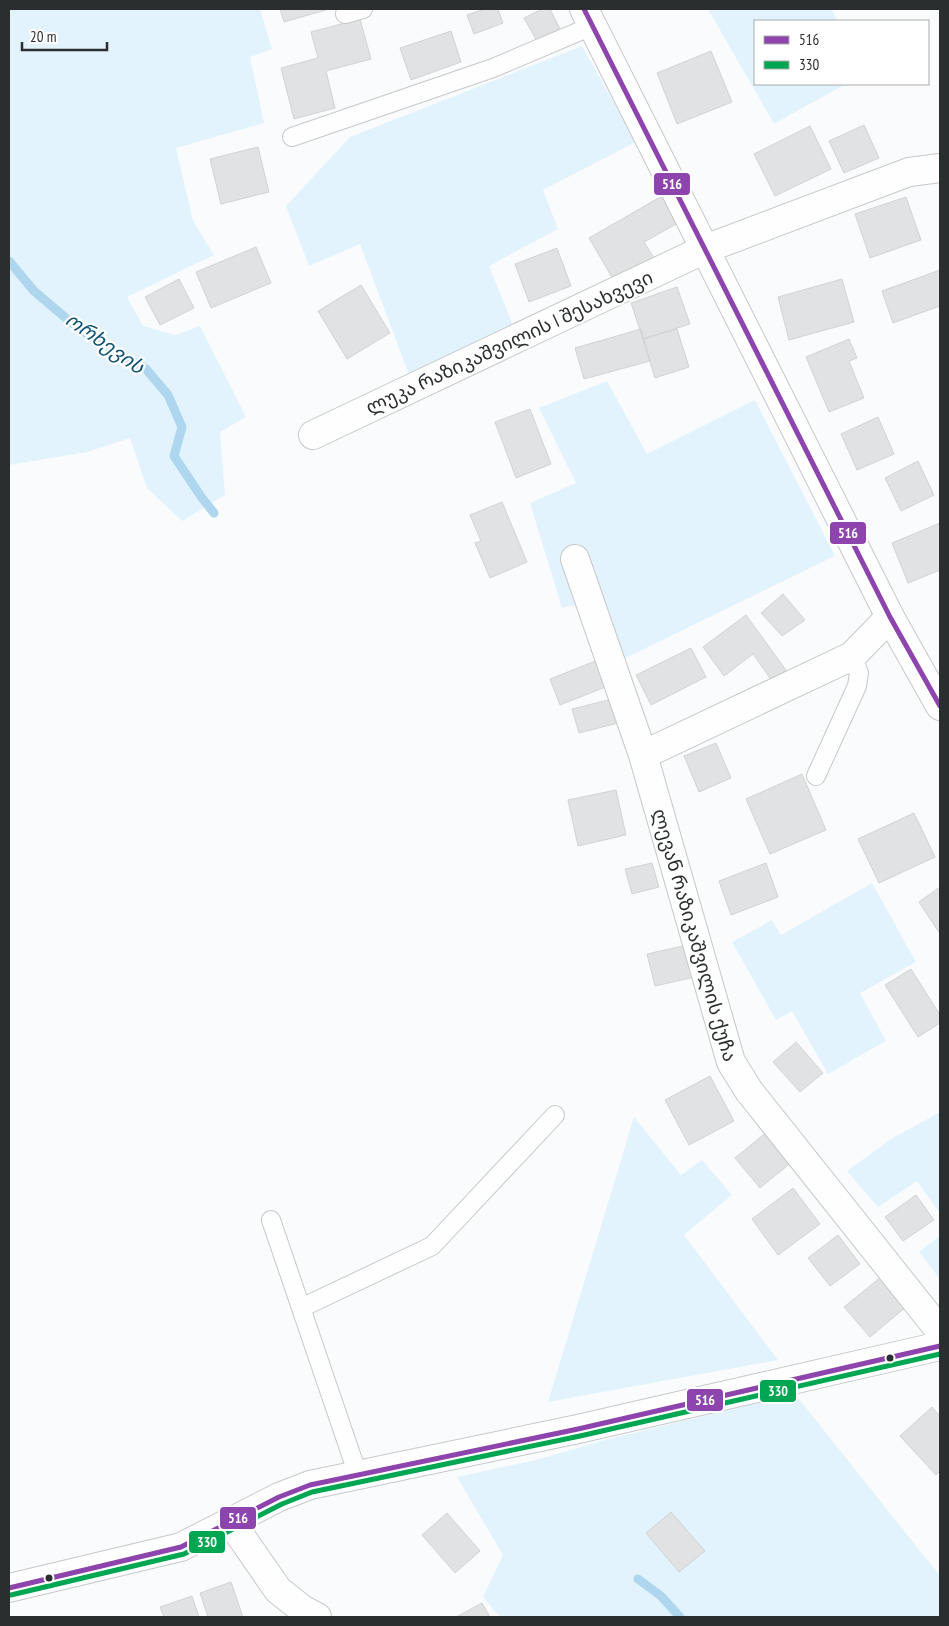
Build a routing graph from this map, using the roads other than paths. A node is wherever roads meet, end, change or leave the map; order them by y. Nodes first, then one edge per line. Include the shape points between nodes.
1 (363, 9) edge
2 (345, 14) dead end
3 (588, 17) edge
4 (292, 137) dead end
5 (940, 168) edge
6 (705, 249) junction
7 (313, 435) dead end
8 (575, 558) dead end
9 (890, 617) junction
10 (852, 656) junction
11 (940, 706) edge
12 (643, 756) junction
13 (816, 776) dead end
14 (555, 1115) dead end
15 (272, 1220) dead end
16 (301, 1308) junction
17 (940, 1331) edge
18 (940, 1346) edge
19 (358, 1475) junction
20 (231, 1522) junction
21 (9, 1588) edge
22 (317, 1617) edge

1 - 2 lane
3 - 4 lane via 493,68
3 - 6 street
5 - 6 street, ლუკა რაზიკაშვილის I შესახვევი via 909,172
6 - 7 street, ლუკა რაზიკაშვილის I შესახვევი
6 - 9 street
8 - 12 street, ლევან რაზიკაშვილის ქუჩა
9 - 10 street
9 - 11 street
10 - 12 street
10 - 13 lane via 859,673 857,686
12 - 17 street, ლევან რაზიკაშვილის ქუჩა via 730,1062 748,1091
14 - 16 lane via 432,1246
15 - 16 lane
16 - 19 lane
18 - 19 street via 578,1429
19 - 20 street via 310,1485
20 - 21 street via 181,1547
20 - 22 street via 278,1590

